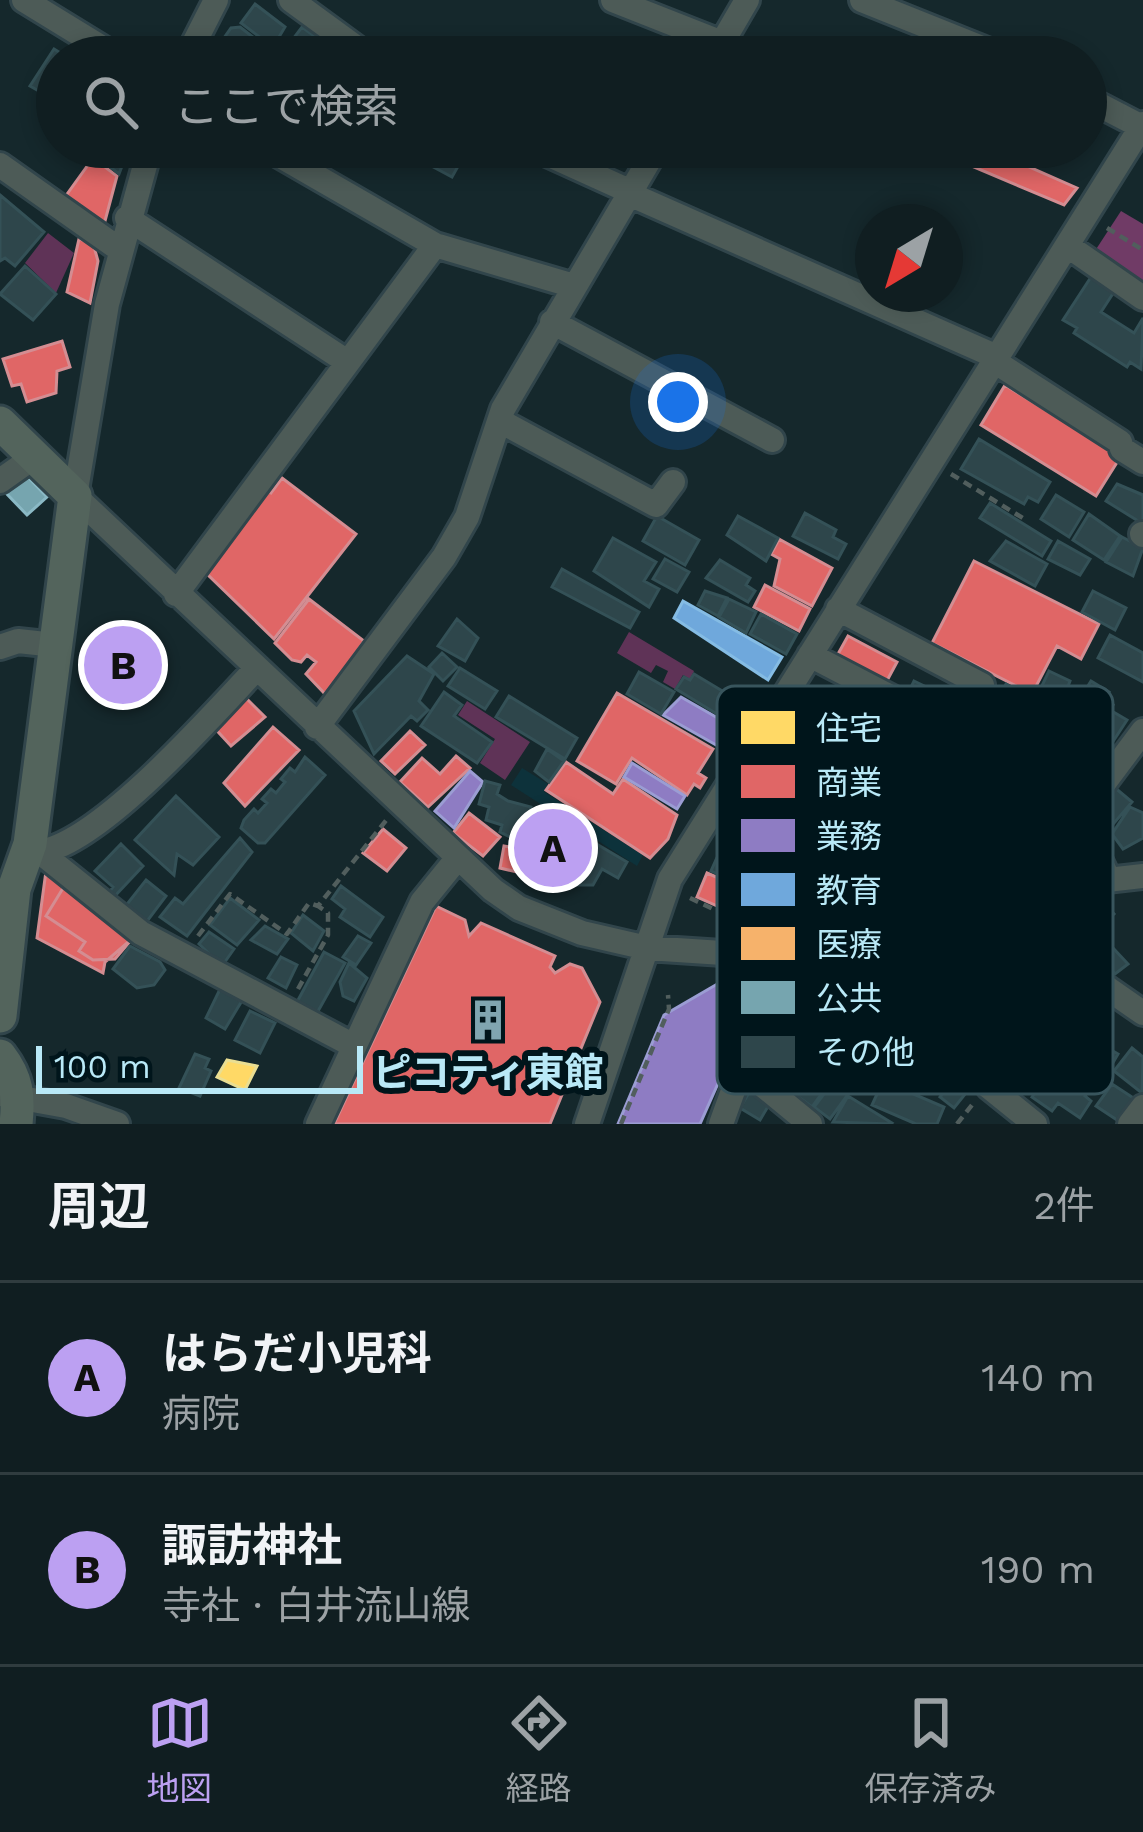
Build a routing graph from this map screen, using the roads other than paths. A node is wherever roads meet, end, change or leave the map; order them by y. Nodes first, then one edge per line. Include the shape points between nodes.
1 (24, 0) edge
2 (216, 0) edge
3 (291, 0) edge
4 (613, 0) edge
5 (747, 0) edge
6 (862, 0) edge
7 (82, 36) edge
8 (198, 36) edge
9 (340, 36) edge
10 (689, 36) edge
11 (726, 36) edge
12 (952, 36) edge
13 (1107, 108) edge
14 (1142, 125) edge
15 (0, 164) edge
16 (143, 168) edge
17 (301, 168) edge
18 (577, 168) edge
19 (643, 168) edge
20 (628, 192) junction
21 (127, 218) junction
22 (435, 245) junction
23 (1068, 246) junction
24 (119, 249) junction
25 (574, 286) junction
26 (1143, 298) edge
27 (552, 322) junction
28 (995, 359) junction
29 (346, 361) junction
30 (500, 421) junction
31 (0, 423) edge
32 (772, 440) dead end
33 (34, 457) junction
34 (1143, 462) edge
35 (0, 481) edge
36 (673, 482) dead end
37 (75, 496) junction
38 (176, 594) junction
39 (838, 609) junction
40 (55, 645) junction
41 (0, 647) edge
42 (810, 655) junction
43 (255, 670) junction
44 (982, 685) dead end
45 (791, 686) edge
46 (866, 686) edge
47 (316, 727) junction
48 (1143, 731) edge
49 (1113, 770) edge
50 (717, 804) edge
51 (23, 856) edge
52 (456, 860) junction
53 (1143, 876) edge
54 (1113, 878) edge
55 (717, 943) edge
56 (647, 948) junction
57 (1113, 992) edge
58 (1143, 1013) edge
59 (0, 1016) edge
60 (354, 1046) junction
61 (0, 1056) edge
62 (733, 1094) edge
63 (773, 1094) edge
64 (997, 1094) edge
65 (12, 1105) edge
66 (1143, 1107) edge
67 (117, 1124) edge
68 (318, 1124) edge
69 (587, 1124) edge
70 (721, 1124) edge
71 (810, 1124) edge
72 (1035, 1124) edge
73 (1130, 1124) edge

1 - 7 street
2 - 8 street
3 - 9 street
4 - 10 street
5 - 11 street
6 - 12 street
13 - 14 street
14 - 23 street
15 - 24 street
16 - 21 street
17 - 22 street
18 - 20 street
19 - 20 street
20 - 25 street
20 - 28 street
21 - 24 street
21 - 29 street
22 - 25 street
22 - 29 street
23 - 26 street
23 - 28 street
24 - 37 street
25 - 27 street
27 - 30 street
27 - 32 street
28 - 34 street
28 - 39 street
29 - 38 street
30 - 36 street via 656,506
30 - 47 street via 467,517 444,557
31 - 33 main road
33 - 35 street
33 - 37 main road
37 - 38 street
37 - 40 main road
38 - 43 street
39 - 42 street
39 - 44 street
40 - 41 street
40 - 51 main road
42 - 45 street
42 - 46 street
43 - 47 street
43 - 51 street via 100,822 60,848
47 - 52 street
48 - 49 street
50 - 56 street via 670,879
51 - 59 main road
51 - 60 street via 141,933
52 - 56 street via 519,908 582,934
52 - 60 street via 422,902
53 - 54 street
55 - 56 street
56 - 69 street
57 - 58 street
60 - 68 street
61 - 65 main road via 13,1072
62 - 70 street
63 - 71 street
64 - 72 street
65 - 67 street
66 - 73 street

